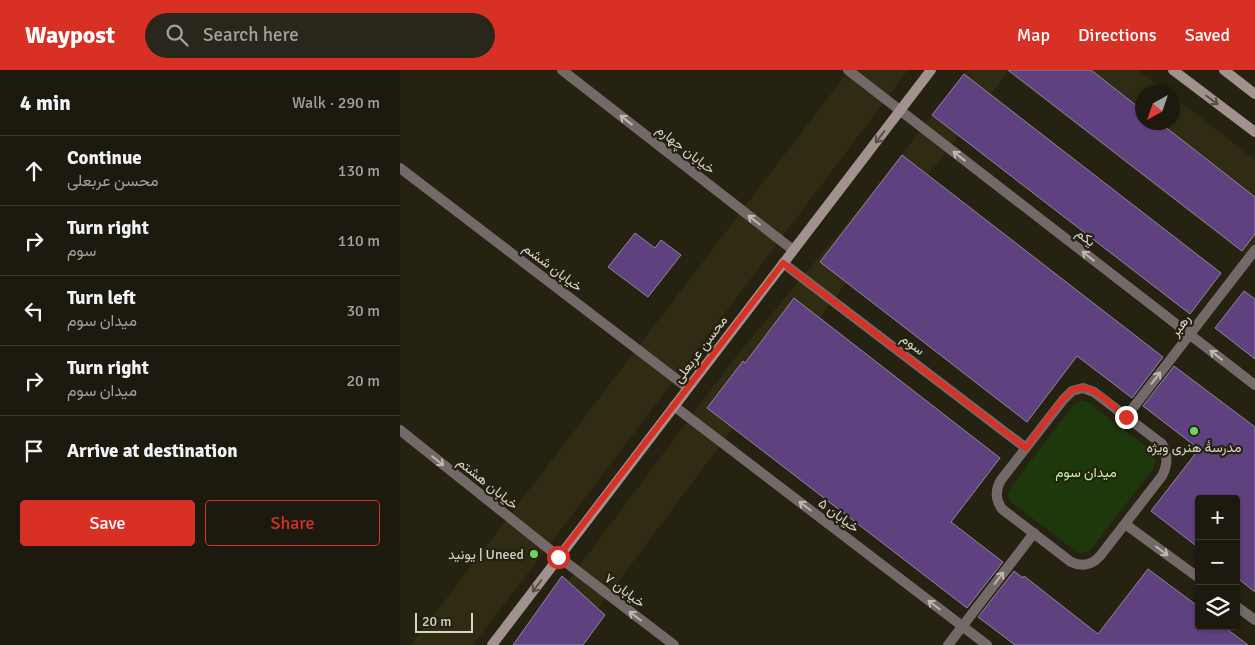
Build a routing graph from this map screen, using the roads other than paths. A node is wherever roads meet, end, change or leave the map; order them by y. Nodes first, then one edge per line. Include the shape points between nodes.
1 (562, 70) edge
2 (848, 70) edge
3 (931, 70) edge
4 (1173, 70) edge
5 (1224, 70) edge
6 (1255, 94) edge
7 (900, 110) junction
8 (1255, 132) edge
9 (400, 168) edge
10 (793, 250) junction
11 (1255, 250) edge
12 (783, 263) junction
13 (1190, 334) junction
14 (1255, 385) edge
15 (688, 388) junction
16 (674, 406) junction
17 (1126, 417) junction
18 (400, 430) edge
19 (1026, 448) junction
20 (1125, 524) junction
21 (1034, 533) junction
22 (558, 557) junction
23 (1195, 575) edge
24 (1240, 609) edge
25 (1255, 620) edge
26 (962, 626) junction
27 (492, 645) edge
28 (674, 645) edge
29 (948, 645) edge
30 (987, 645) edge

10 -> 1 street, خیابان چهارم
2 - 7 street, یکم
3 - 7 main road, محسن عربعلی
4 -> 8 main road
5 - 6 main road
7 -> 10 main road, محسن عربعلی
13 -> 7 street, یکم
9 - 15 street, خیابان ششم
10 - 12 main road, محسن عربعلی
11 - 13 street, رهبر
12 - 15 main road, محسن عربعلی
12 - 19 street, سوم
14 -> 13 street, یکم
17 -> 13 street, رهبر
15 - 16 main road, محسن عربعلی
16 - 22 main road, محسن عربعلی
26 -> 16 street, خیابان ۵
17 - 19 street via 1094,392 1078,389 1063,400
17 - 20 street via 1162,444 1167,462 1162,476
18 -> 22 street, خیابان هشتم
19 - 21 street via 998,484 996,494 1002,508
20 - 21 street via 1096,560 1086,565 1071,562
20 -> 23 street
26 -> 21 street
22 -> 27 main road, محسن عربعلی
28 -> 22 street, خیابان ۷
24 - 25 street
26 - 29 street
26 - 30 street, خیابان ۵

